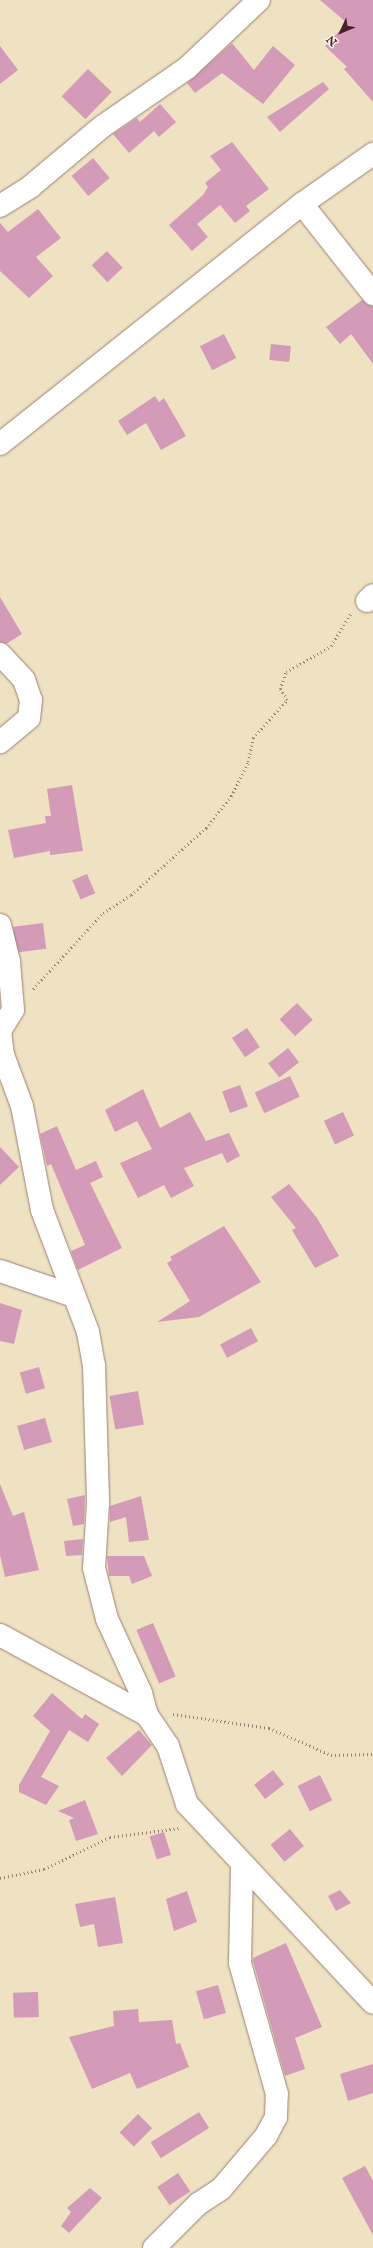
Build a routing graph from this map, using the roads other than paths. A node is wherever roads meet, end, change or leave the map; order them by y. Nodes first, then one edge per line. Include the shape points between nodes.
1 (259, 0) edge
2 (373, 154) edge
3 (302, 204) junction
4 (0, 206) edge
5 (373, 294) edge
6 (0, 444) edge
7 (0, 654) edge
8 (0, 742) edge
9 (0, 925) edge
10 (2, 1057) edge
11 (0, 1272) edge
12 (74, 1296) junction
13 (0, 1635) edge
14 (146, 1715) junction
15 (242, 1865) junction
16 (373, 2003) edge
17 (154, 2248) edge

1 - 4 street via 186,68 103,126 30,187
2 - 3 street
3 - 5 street
3 - 6 street
7 - 8 street via 24,680 31,700 29,718
9 - 10 street via 9,962 13,1010 0,1031
10 - 12 street via 22,1106 42,1210
11 - 12 street
12 - 14 street via 88,1332 94,1365 98,1503 94,1568 107,1619 141,1693
13 - 14 street
14 - 15 street via 168,1746 187,1804
15 - 16 street
15 - 17 street via 240,1963 277,2094 276,2117 266,2136 222,2189 198,2204

